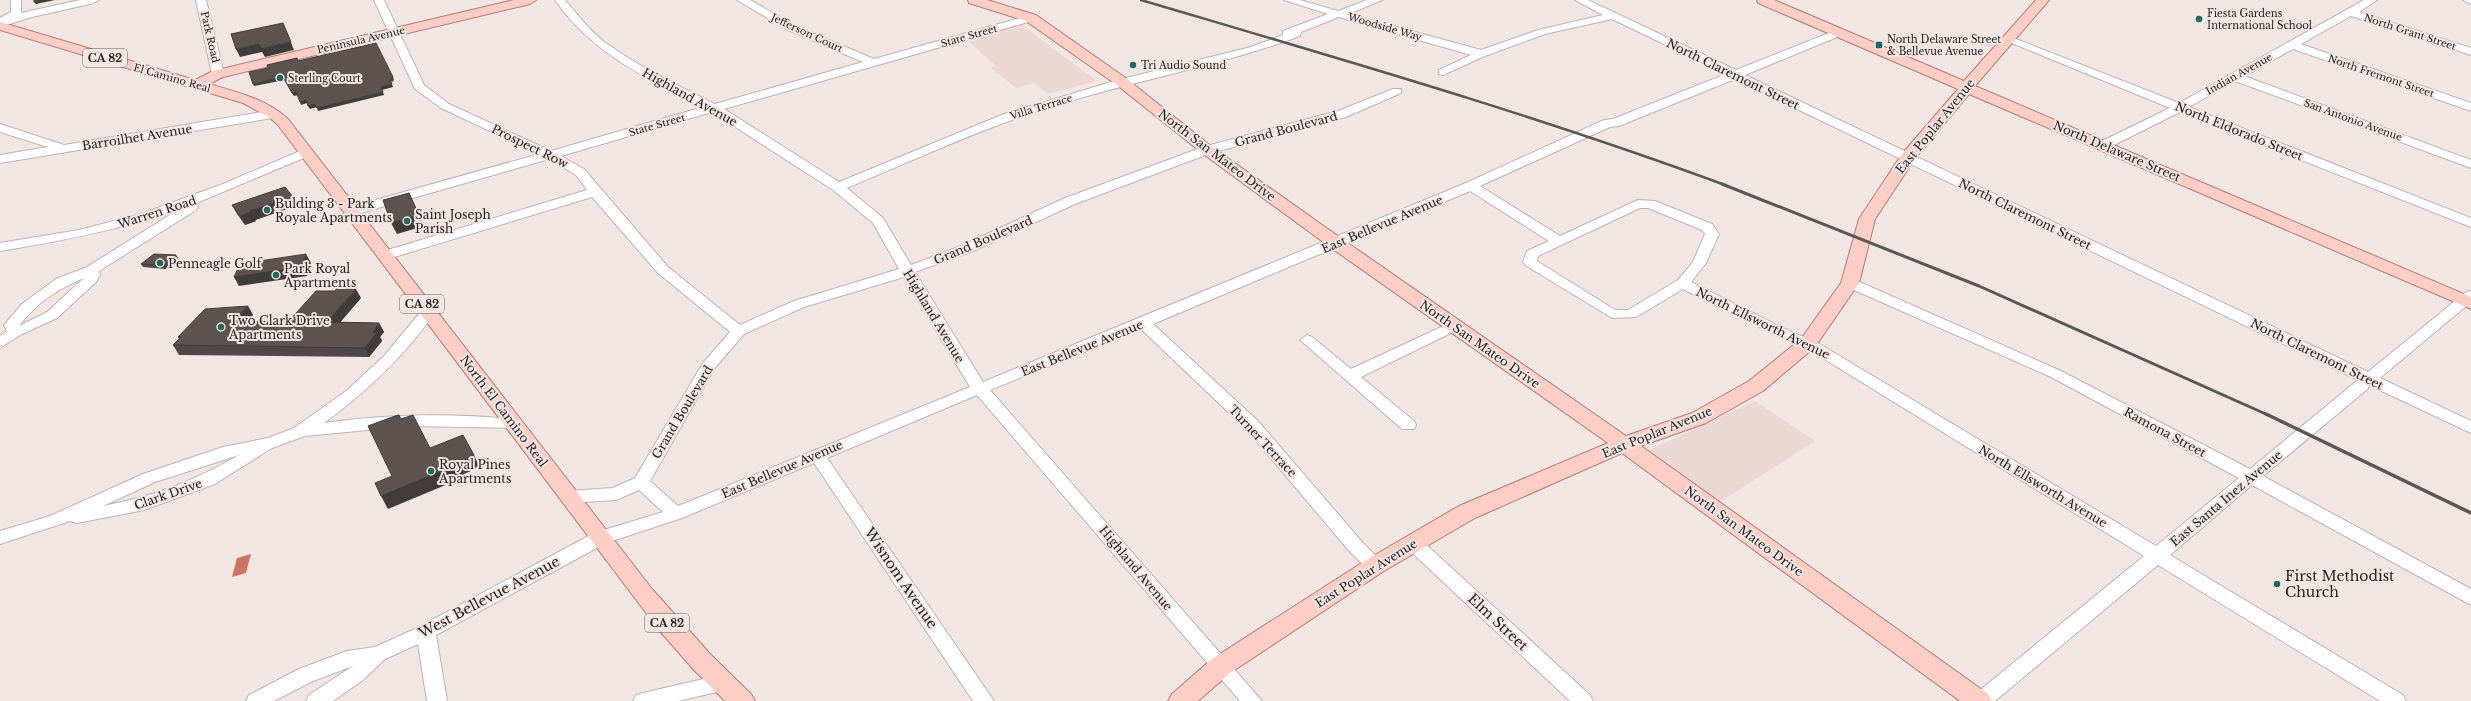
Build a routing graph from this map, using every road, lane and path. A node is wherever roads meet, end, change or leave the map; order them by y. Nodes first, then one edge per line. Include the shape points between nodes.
1 (16, 0) edge
2 (94, 0) edge
3 (201, 0) edge
4 (379, 0) edge
5 (530, 0) edge
6 (560, 0) edge
7 (742, 0) edge
8 (974, 0) edge
9 (1289, 0) edge
10 (1377, 0) edge
11 (1580, 0) edge
12 (1763, 0) edge
13 (2043, 0) edge
14 (2372, 0) edge
15 (2468, 0) edge
16 (2471, 1) edge
17 (2350, 12) junction
18 (1337, 14) junction
19 (1613, 16) junction
20 (1031, 18) junction
21 (0, 24) edge
22 (395, 32) junction
23 (1838, 33) junction
24 (2007, 39) junction
25 (2292, 45) junction
26 (2471, 52) edge
27 (1481, 54) junction
28 (874, 63) junction
29 (1442, 72) dead end
30 (218, 74) junction
31 (1736, 75) junction
32 (2235, 77) junction
33 (1122, 82) junction
34 (195, 85) junction
35 (1966, 86) junction
36 (1397, 91) dead end
37 (2471, 107) edge
38 (714, 108) junction
39 (2179, 108) junction
40 (274, 114) junction
41 (0, 128) edge
42 (2104, 145) junction
43 (65, 149) junction
44 (1207, 150) junction
45 (307, 152) junction
46 (551, 154) junction
47 (1908, 157) junction
48 (0, 159) edge
49 (2471, 164) edge
50 (1471, 186) junction
51 (838, 187) junction
52 (595, 192) junction
53 (200, 198) junction
54 (352, 211) junction
55 (2471, 223) edge
56 (99, 230) junction
57 (1557, 240) junction
58 (1336, 243) junction
59 (0, 247) edge
60 (116, 253) junction
61 (386, 255) junction
62 (92, 270) junction
63 (907, 271) junction
64 (1682, 283) junction
65 (1850, 283) junction
66 (2469, 300) edge
67 (428, 312) junction
68 (1143, 323) junction
69 (1454, 326) junction
70 (739, 331) junction
71 (15, 332) junction
72 (1307, 340) dead end
73 (0, 343) edge
74 (1808, 343) junction
75 (1350, 376) junction
76 (2369, 380) junction
77 (980, 388) junction
78 (513, 424) junction
79 (1408, 425) dead end
80 (2471, 428) edge
81 (300, 432) junction
82 (271, 443) junction
83 (1624, 444) junction
84 (817, 455) junction
85 (2251, 477) junction
86 (641, 482) junction
87 (568, 496) junction
88 (676, 514) junction
89 (56, 520) junction
90 (0, 538) edge
91 (600, 538) junction
92 (1413, 543) junction
93 (2157, 555) junction
94 (1376, 565) junction
95 (2471, 598) edge
96 (426, 632) junction
97 (378, 654) junction
98 (1221, 666) junction
99 (721, 683) junction
100 (256, 701) edge
101 (316, 701) edge
102 (438, 701) edge
103 (643, 701) edge
104 (742, 701) edge
105 (984, 701) edge
106 (1181, 701) edge
107 (1252, 701) edge
108 (1582, 701) edge
109 (1980, 701) edge
110 (2396, 701) edge

1 - 21 street via 16,13
2 - 21 street via 29,14
3 - 30 street, Park Road
4 - 22 street, Prospect Row
5 - 22 main road, Peninsula Avenue
6 - 38 street, Highland Avenue via 579,24 605,48 647,74
7 - 28 street, Jefferson Court via 790,27
8 - 20 main road, North San Mateo Drive
9 - 18 street, Woodside Way
10 - 18 street, Villa Terrace
11 - 19 street, North Claremont Street
12 - 23 main road, North Delaware Street
13 - 24 main road, East Poplar Avenue
14 - 17 street, Indian Avenue
15 - 16 street
17 - 25 street, Indian Avenue
17 - 26 street, North Grant Street
18 - 27 street, Woodside Way
18 - 33 street, Villa Terrace via 1284,39
19 - 27 street via 1542,32
19 - 31 street, North Claremont Street
20 - 28 street, State Street
20 - 33 main road, North San Mateo Drive
21 - 34 main road, El Camino Real / CA 82
22 - 30 main road, Peninsula Avenue
22 - 46 street, Prospect Row via 419,87 445,106
23 - 31 street, East Bellevue Avenue
23 - 35 main road, North Delaware Street
24 - 35 main road, East Poplar Avenue
24 - 39 street, North Eldorado Street
25 - 32 street, Indian Avenue
25 - 37 street, North Fremont Street
27 - 29 street
28 - 38 street, State Street
30 - 34 main road, Peninsula Avenue
31 - 47 street, North Claremont Street
31 - 50 street, East Bellevue Avenue via 1614,124 1568,146 1560,146
32 - 39 street, Indian Avenue
32 - 49 street, San Antonio Avenue
33 - 44 main road, North San Mateo Drive
33 - 51 street, Villa Terrace via 1008,117
34 - 40 main road, El Camino Real / CA 82 via 248,100
35 - 42 main road, North Delaware Street
35 - 47 main road, East Poplar Avenue
36 - 44 street, Grand Boulevard via 1342,114
38 - 46 street, State Street
38 - 51 street, Highland Avenue
39 - 42 street, Indian Avenue
39 - 55 street, North Eldorado Street
40 - 43 street, Barroilhet Avenue
40 - 45 main road, North El Camino Real / CA 82
41 - 43 street
42 - 66 main road, North Delaware Street
43 - 48 street, Barroilhet Avenue
44 - 58 main road, North San Mateo Drive
44 - 63 street, Grand Boulevard via 1070,201 966,248
45 - 53 street, Warren Road
45 - 54 main road, North El Camino Real / CA 82
46 - 52 street, Prospect Row via 580,172
46 - 54 street, State Street
47 - 65 main road, East Poplar Avenue via 1867,218
47 - 76 street, North Claremont Street
50 - 57 street
50 - 58 street, East Bellevue Avenue
51 - 63 street, Highland Avenue via 878,221
52 - 61 street
52 - 70 street, Prospect Row via 663,270
53 - 56 street, Warren Road
53 - 60 street via 189,209
54 - 61 main road, North El Camino Real / CA 82
56 - 59 street, Warren Road
56 - 60 street via 128,233 129,243
57 - 64 street via 1532,254 1530,262 1612,314 1631,314
57 - 64 street via 1638,204 1650,204 1706,227 1712,234 1699,263
58 - 68 street, East Bellevue Avenue
58 - 69 main road, North San Mateo Drive
60 - 62 street
61 - 67 main road, North El Camino Real / CA 82
62 - 71 street via 91,279 65,305 43,321
62 - 71 street via 62,282 27,307 11,325
63 - 70 street, Grand Boulevard via 799,304
63 - 77 street, Highland Avenue via 971,378
64 - 74 street, North Ellsworth Avenue via 1786,335
65 - 74 main road, East Poplar Avenue
65 - 85 street, Ramona Street via 2056,374
66 - 76 street, East Santa Inez Avenue
67 - 78 main road, North El Camino Real / CA 82
67 - 81 street, Clark Drive via 389,359 352,395
68 - 77 street, East Bellevue Avenue
68 - 94 street, Turner Terrace via 1252,425 1357,548
69 - 75 street
69 - 83 main road, North San Mateo Drive
70 - 86 street, Grand Boulevard via 708,366
71 - 73 street
72 - 75 street
74 - 83 main road, East Poplar Avenue via 1756,386 1699,418
74 - 93 street, North Ellsworth Avenue
75 - 79 street
76 - 80 street, North Claremont Street
76 - 85 street, East Santa Inez Avenue
77 - 84 street, East Bellevue Avenue
77 - 98 street, Highland Avenue
78 - 81 street, Clark Drive via 394,419
78 - 87 main road, North El Camino Real / CA 82
81 - 82 street, Clark Drive
82 - 89 street, Clark Drive via 229,451 150,478
82 - 89 street, Clark Drive via 209,480 144,504
83 - 92 main road, East Poplar Avenue via 1467,512
83 - 109 main road, North San Mateo Drive
84 - 88 street, East Bellevue Avenue
84 - 105 street, Wisnom Avenue
85 - 93 street, East Santa Inez Avenue
85 - 95 street, Ramona Street
86 - 87 street via 616,494
86 - 88 street
87 - 91 main road, North El Camino Real / CA 82
88 - 91 street, East Bellevue Avenue
89 - 90 street, Clark Drive
91 - 96 street, West Bellevue Avenue
91 - 99 main road, North El Camino Real / CA 82 via 687,649
92 - 94 main road, East Poplar Avenue
92 - 108 street, Elm Street
93 - 109 street, East Santa Inez Avenue
93 - 110 street, North Ellsworth Avenue
94 - 98 main road, East Poplar Avenue
96 - 97 street, West Bellevue Avenue
96 - 102 street
97 - 100 street, West Bellevue Avenue via 347,659 306,675
97 - 101 street, West Bellevue Avenue via 342,686
98 - 106 main road, East Poplar Avenue
98 - 107 street, Highland Avenue
99 - 103 street
99 - 104 main road, North El Camino Real / CA 82

